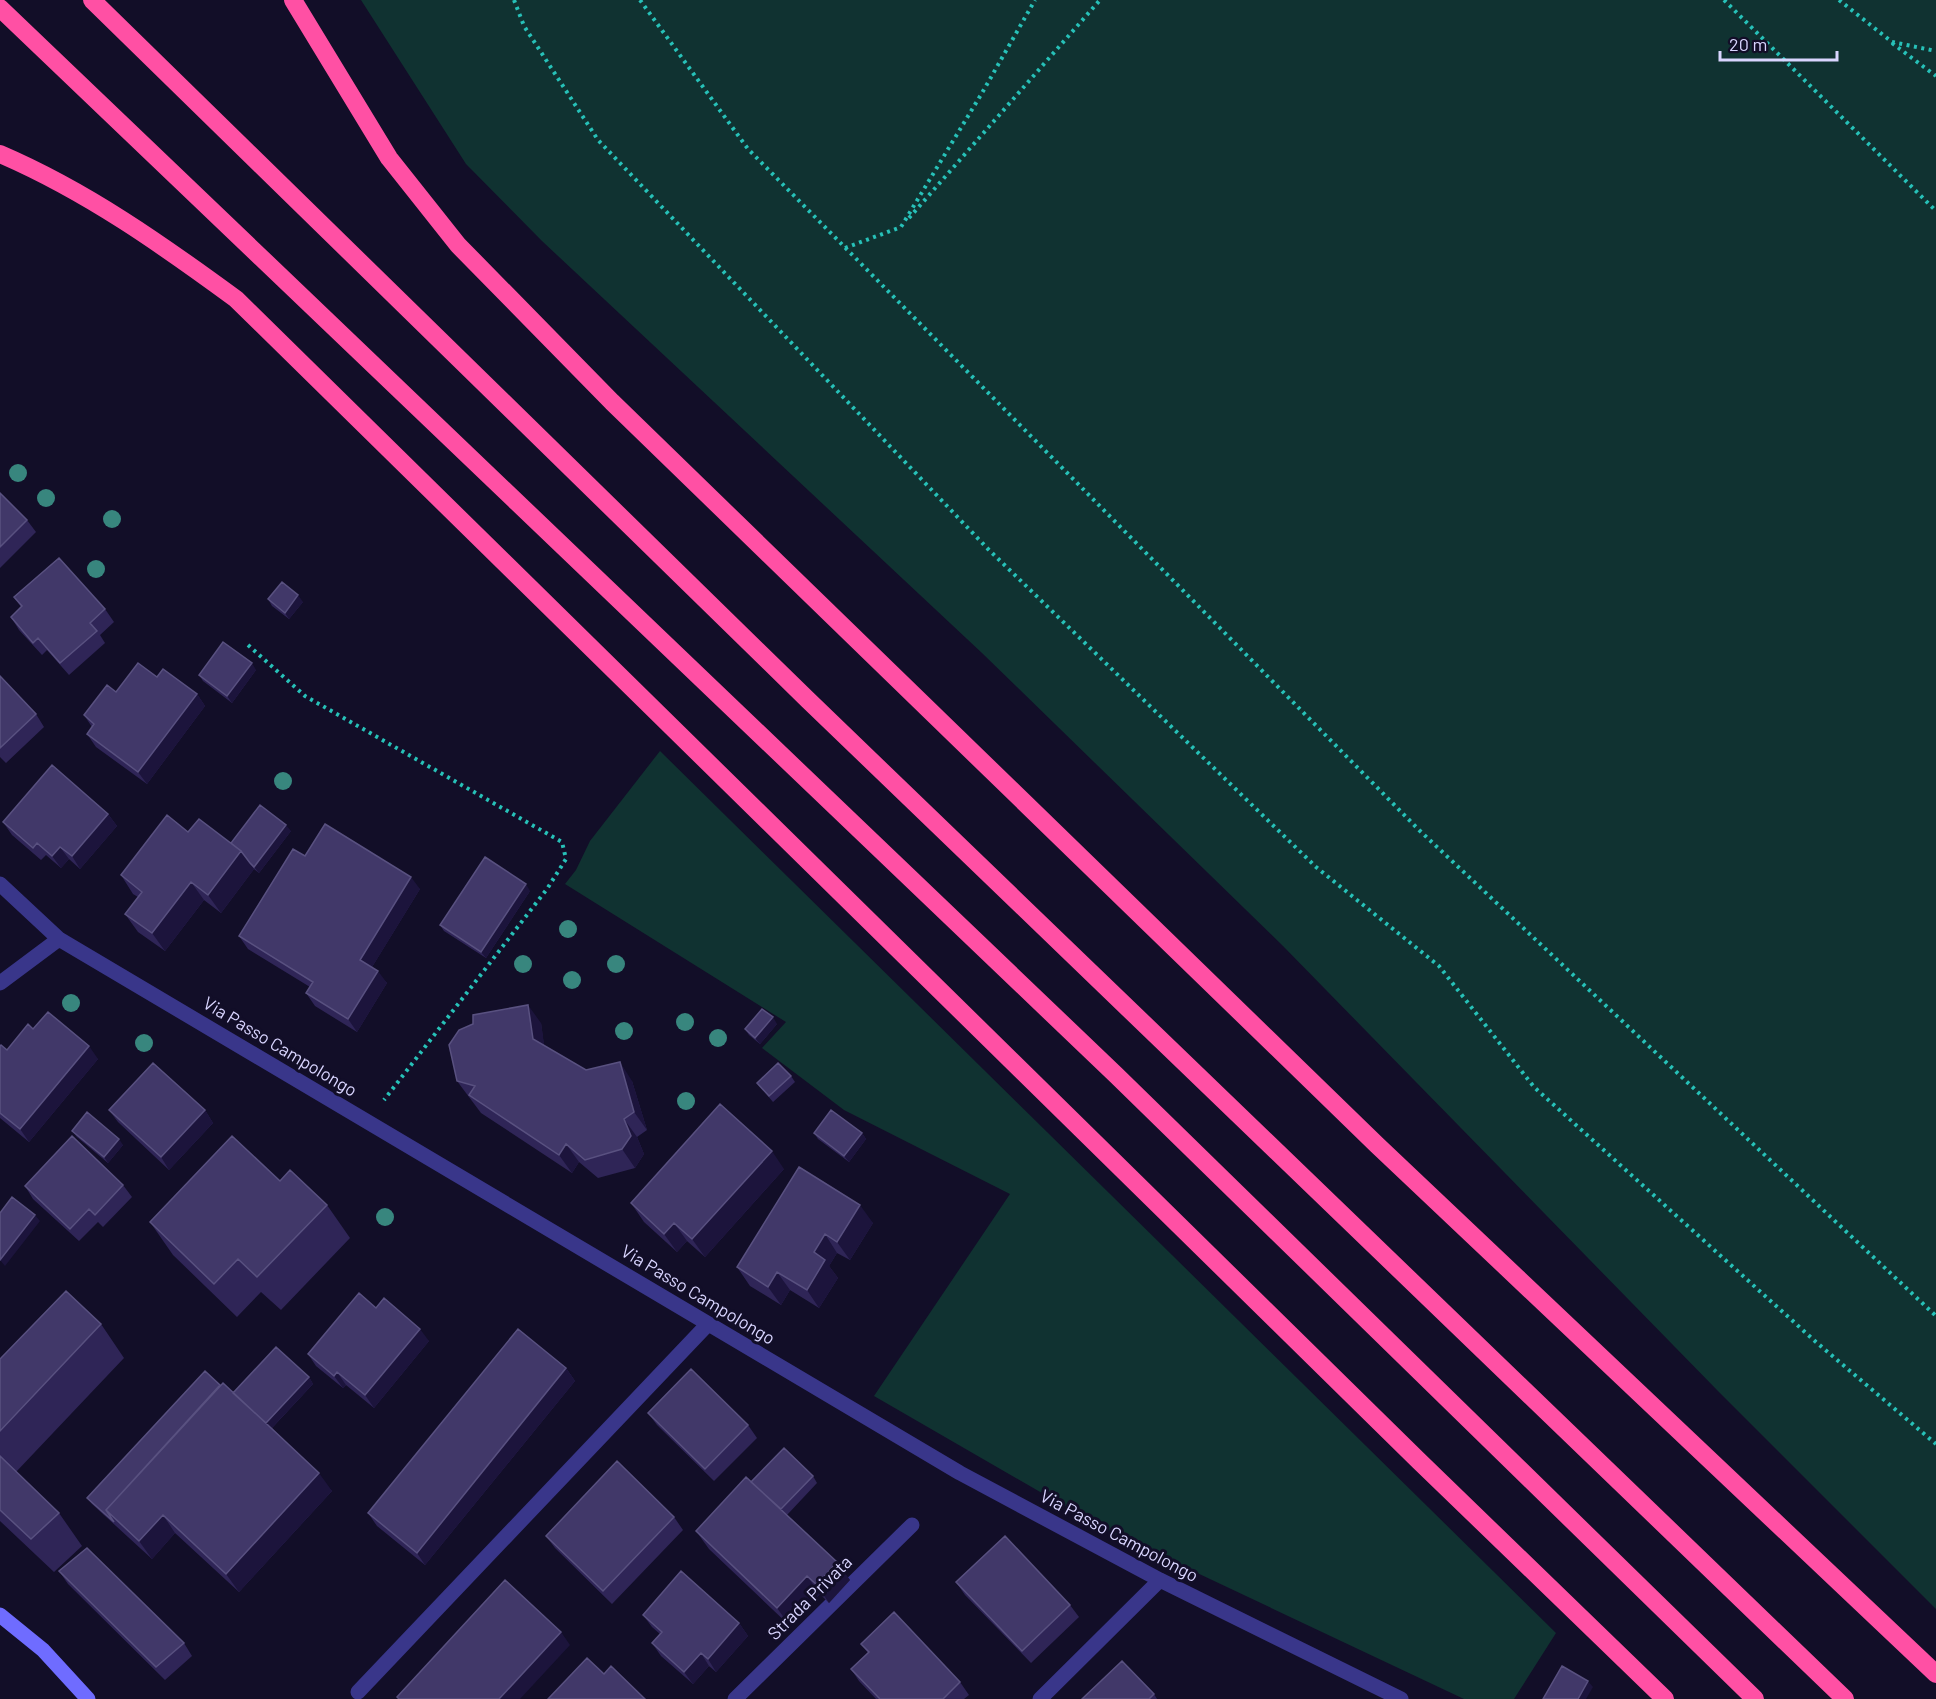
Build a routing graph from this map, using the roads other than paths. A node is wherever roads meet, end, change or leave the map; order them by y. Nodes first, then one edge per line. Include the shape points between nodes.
1 (92, 0) edge
2 (293, 0) edge
3 (0, 8) edge
4 (0, 154) edge
5 (0, 884) edge
6 (59, 939) junction
7 (0, 983) edge
8 (708, 1324) junction
9 (912, 1525) dead end
10 (1160, 1580) junction
11 (0, 1604) edge
12 (0, 1615) edge
13 (19, 1628) junction
14 (1936, 1674) edge
15 (358, 1692) dead end
16 (88, 1699) edge
17 (735, 1699) edge
18 (1040, 1699) edge
19 (1401, 1699) edge
20 (1665, 1699) edge
21 (1755, 1699) edge
22 (1845, 1699) edge

1 - 22 highway via 817,708
2 - 14 highway via 389,158 458,245 621,410 1377,1145
3 - 21 highway via 1107,1066
4 - 20 highway via 37,170 140,229 236,299
5 - 6 street, Via Passo Campolongo
6 - 7 street
6 - 8 street, Via Passo Campolongo
8 - 10 street, Via Passo Campolongo via 960,1473
8 - 15 street
9 - 17 street, Strada Privata
10 - 18 street
10 - 19 street, Via Passo Campolongo
11 - 13 main road
12 - 13 main road
13 - 16 main road

